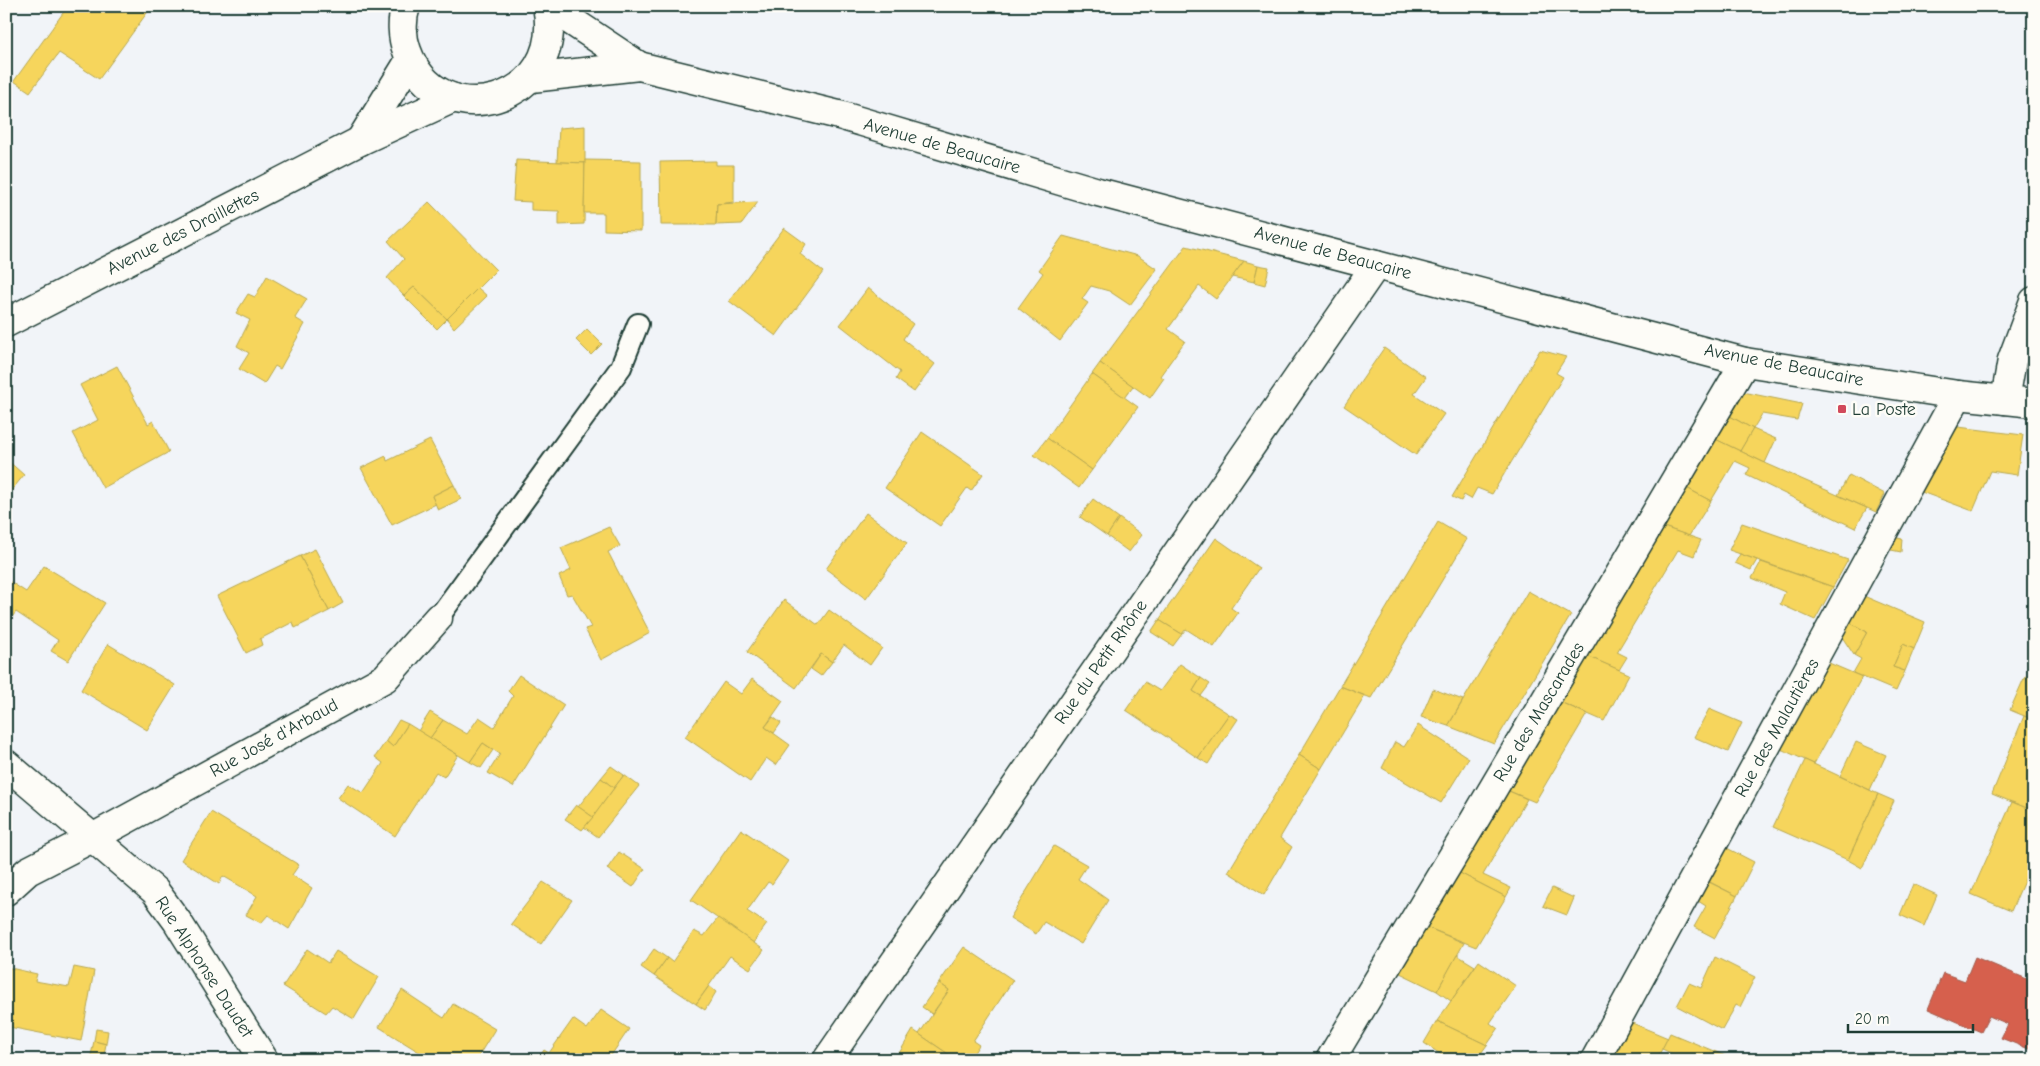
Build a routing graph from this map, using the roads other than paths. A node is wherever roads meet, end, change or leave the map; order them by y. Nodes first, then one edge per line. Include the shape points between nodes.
1 (384, 6) edge
2 (406, 6) edge
3 (548, 6) edge
4 (403, 34) junction
5 (410, 60) junction
6 (639, 66) junction
7 (531, 78) junction
8 (454, 98) junction
9 (360, 141) junction
10 (1376, 264) junction
11 (2034, 301) edge
12 (6, 323) edge
13 (638, 324) dead end
14 (1745, 362) junction
15 (1958, 395) junction
16 (2005, 400) junction
17 (2034, 403) edge
18 (438, 618) joint
19 (6, 764) edge
20 (94, 837) junction
21 (6, 891) edge
22 (264, 1060) edge
23 (827, 1060) edge
24 (1330, 1060) edge
25 (1595, 1060) edge

1 - 4 street
2 - 4 street
3 - 6 street, Avenue de Beaucaire
3 - 7 street via 548,43
4 - 5 street
5 - 8 street via 420,76 436,90
5 - 9 street
6 - 7 street, Avenue de Beaucaire
6 - 10 street, Avenue de Beaucaire via 839,115 1098,192
7 - 8 street via 514,91 495,99 474,102
8 - 9 street, Avenue des Draillettes
9 - 12 street, Avenue des Draillettes
10 - 14 street, Avenue de Beaucaire
10 - 23 street, Rue du Petit Rhône
11 - 16 street via 2012,360
13 - 18 lane via 622,367
14 - 15 street, Avenue de Beaucaire
14 - 24 street, Rue des Mascarades
15 - 16 street, Avenue de Beaucaire
15 - 25 street, Rue des Malautières
16 - 17 street, Avenue de Beaucaire
18 - 20 street, Rue José d'Arbaud via 385,678
19 - 20 street
20 - 21 street, Rue José d'Arbaud via 28,871
20 - 22 street, Rue Alphonse Daudet via 155,891

